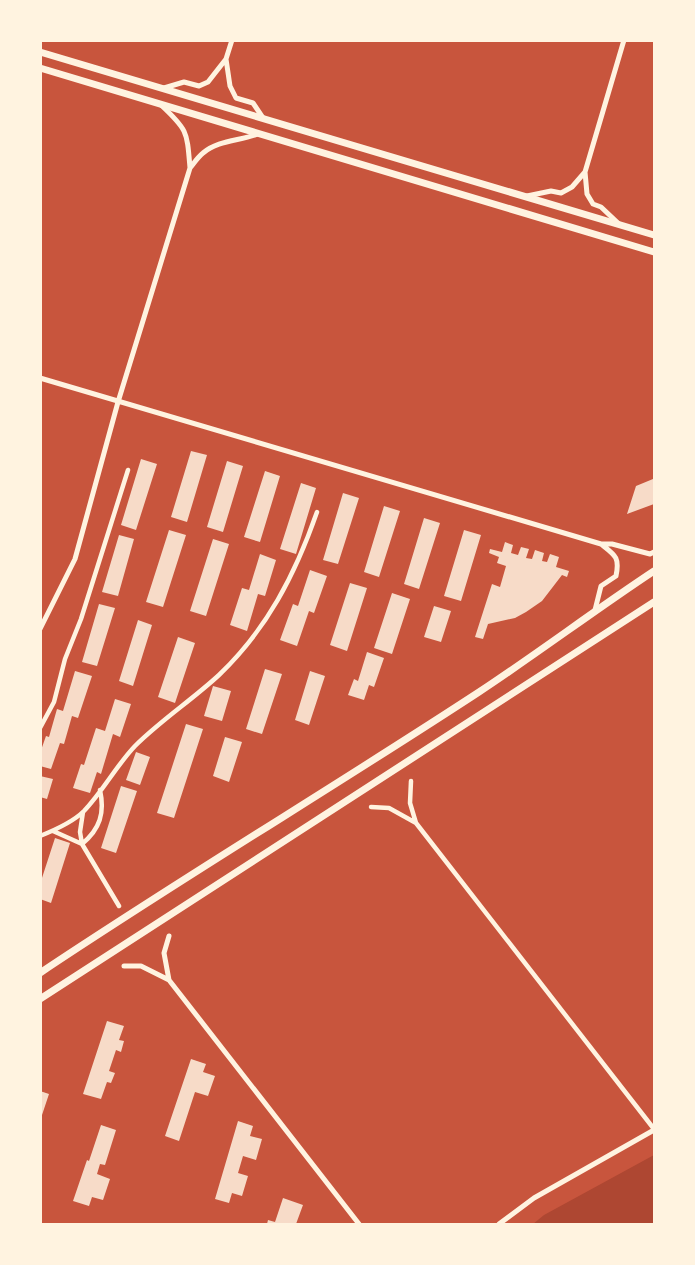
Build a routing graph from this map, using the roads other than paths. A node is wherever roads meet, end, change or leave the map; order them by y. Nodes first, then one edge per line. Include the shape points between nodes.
1 (232, 40) edge
2 (624, 40) edge
3 (40, 52) edge
4 (226, 59) junction
5 (40, 68) edge
6 (164, 88) junction
7 (160, 104) junction
8 (263, 118) junction
9 (259, 134) junction
10 (190, 168) junction
11 (585, 172) junction
12 (526, 196) junction
13 (619, 224) junction
14 (654, 235) edge
15 (654, 252) edge
16 (40, 378) edge
17 (118, 402) junction
18 (128, 470) dead end
19 (318, 512) dead end
20 (601, 544) junction
21 (654, 552) edge
22 (654, 571) edge
23 (654, 602) edge
24 (595, 610) junction
25 (40, 629) edge
26 (40, 728) edge
27 (411, 780) dead end
28 (100, 790) junction
29 (371, 807) dead end
30 (83, 812) junction
31 (416, 823) junction
32 (53, 831) junction
33 (40, 836) edge
34 (82, 844) junction
35 (119, 906) dead end
36 (169, 936) dead end
37 (124, 966) dead end
38 (40, 973) edge
39 (169, 980) junction
40 (40, 999) edge
41 (654, 1130) edge
42 (359, 1224) edge
43 (499, 1224) edge

1 - 4 street
2 - 11 street
3 - 6 main road
4 - 6 street via 208,82 199,86 184,82
4 - 8 street via 236,98 253,104
5 - 7 main road
6 - 8 main road
7 - 9 main road
7 - 10 street via 186,132
8 - 12 main road
9 - 10 street via 222,142 204,152
9 - 15 main road
10 - 17 street
11 - 12 street via 561,193
11 - 13 street via 587,194 593,204
12 - 13 main road
13 - 14 main road
16 - 17 street
17 - 20 street
17 - 25 street via 75,560
18 - 26 street via 54,702
19 - 28 street via 303,551 251,642 218,676 146,735
20 - 21 street via 650,555
20 - 24 street via 615,555 619,564 616,576 601,586
22 - 24 main road
23 - 40 main road
24 - 38 main road via 463,702
27 - 31 street via 410,804
28 - 30 street
28 - 34 street via 101,819
29 - 31 street via 389,808
30 - 32 street
30 - 34 street
31 - 41 street
32 - 33 street
32 - 34 street
34 - 35 street
36 - 39 street via 164,953
37 - 39 street via 141,966
39 - 42 street
41 - 43 street via 534,1198

